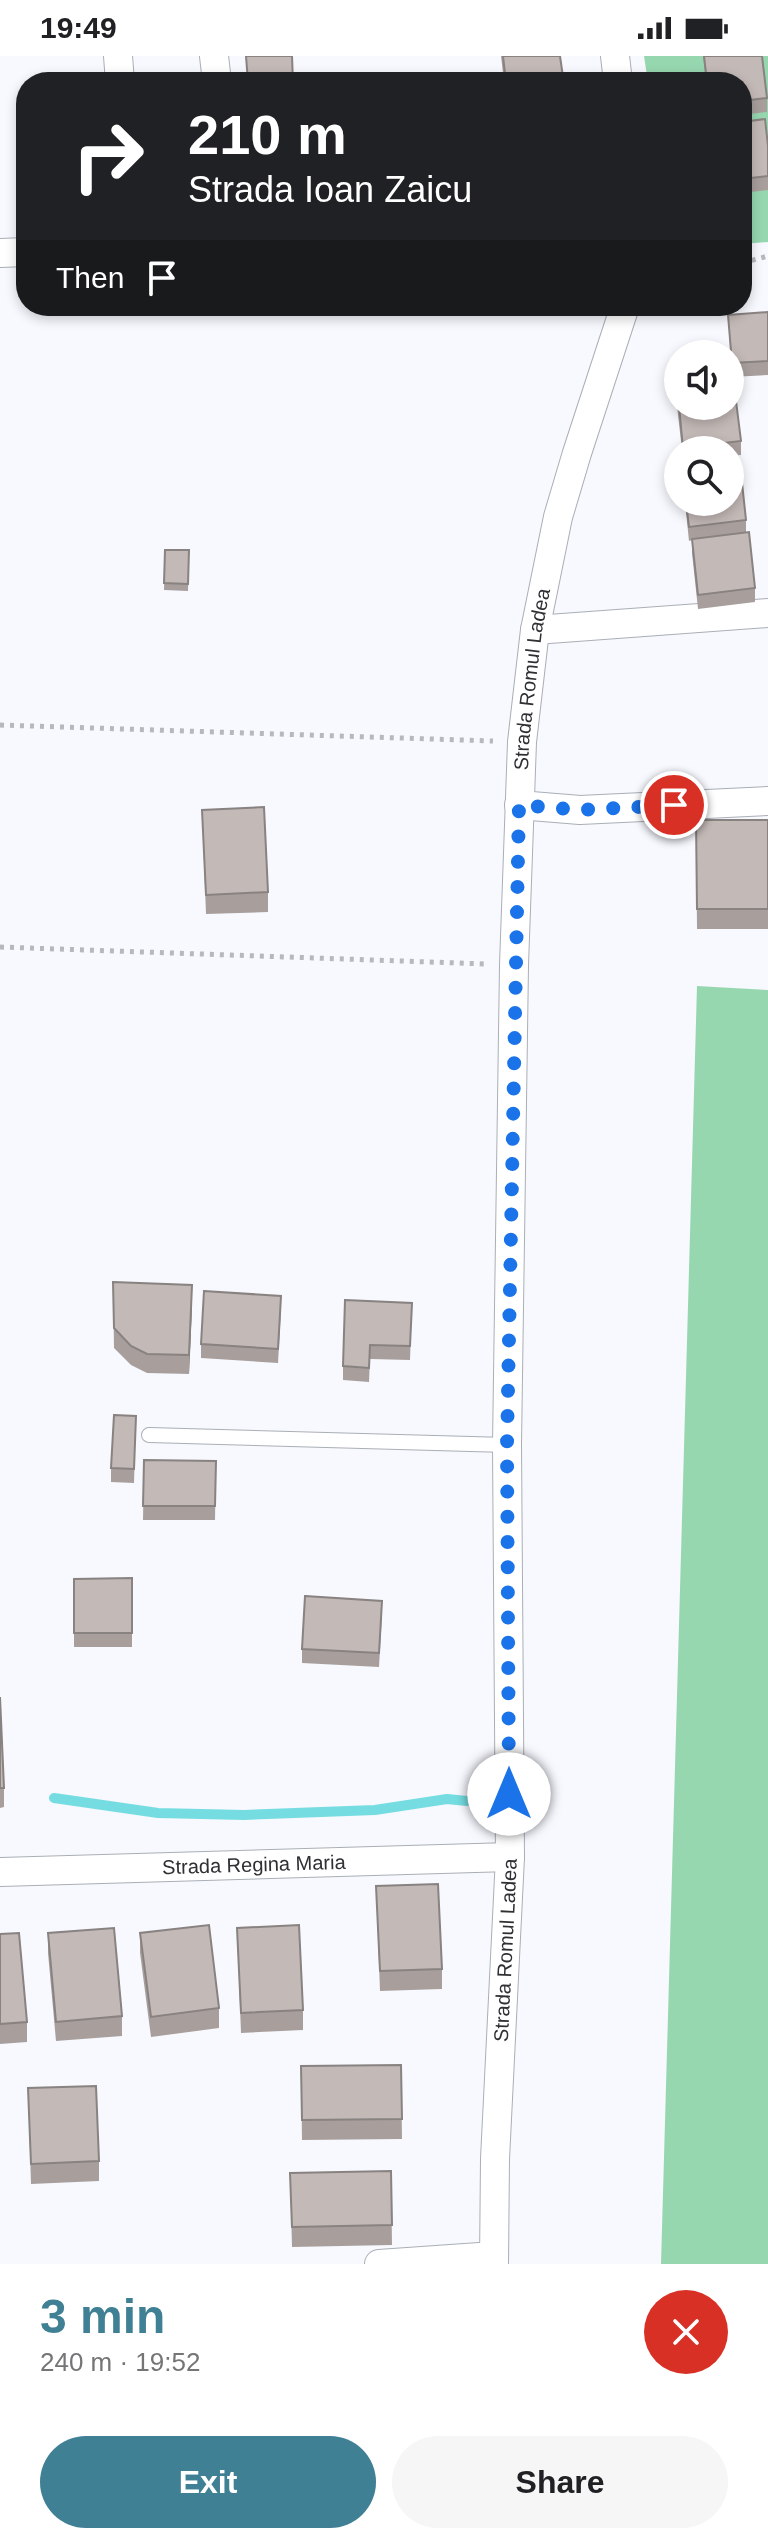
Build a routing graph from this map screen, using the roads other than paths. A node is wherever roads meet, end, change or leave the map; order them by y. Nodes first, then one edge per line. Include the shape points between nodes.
1 (622, 316) edge
2 (768, 613) edge
3 (535, 630) junction
4 (768, 801) edge
5 (519, 805) junction
6 (149, 1435) dead end
7 (507, 1445) junction
8 (510, 1857) junction
9 (0, 1872) edge
10 (494, 2260) edge
11 (379, 2264) edge

1 - 3 street, Strada Romul Ladea via 562,504
2 - 3 street
3 - 5 street, Strada Romul Ladea
4 - 5 street via 580,810
5 - 7 street, Strada Romul Ladea
6 - 7 lane
7 - 8 street, Strada Romul Ladea
8 - 9 street, Strada Regina Maria
8 - 10 street, Strada Romul Ladea
10 - 11 street

